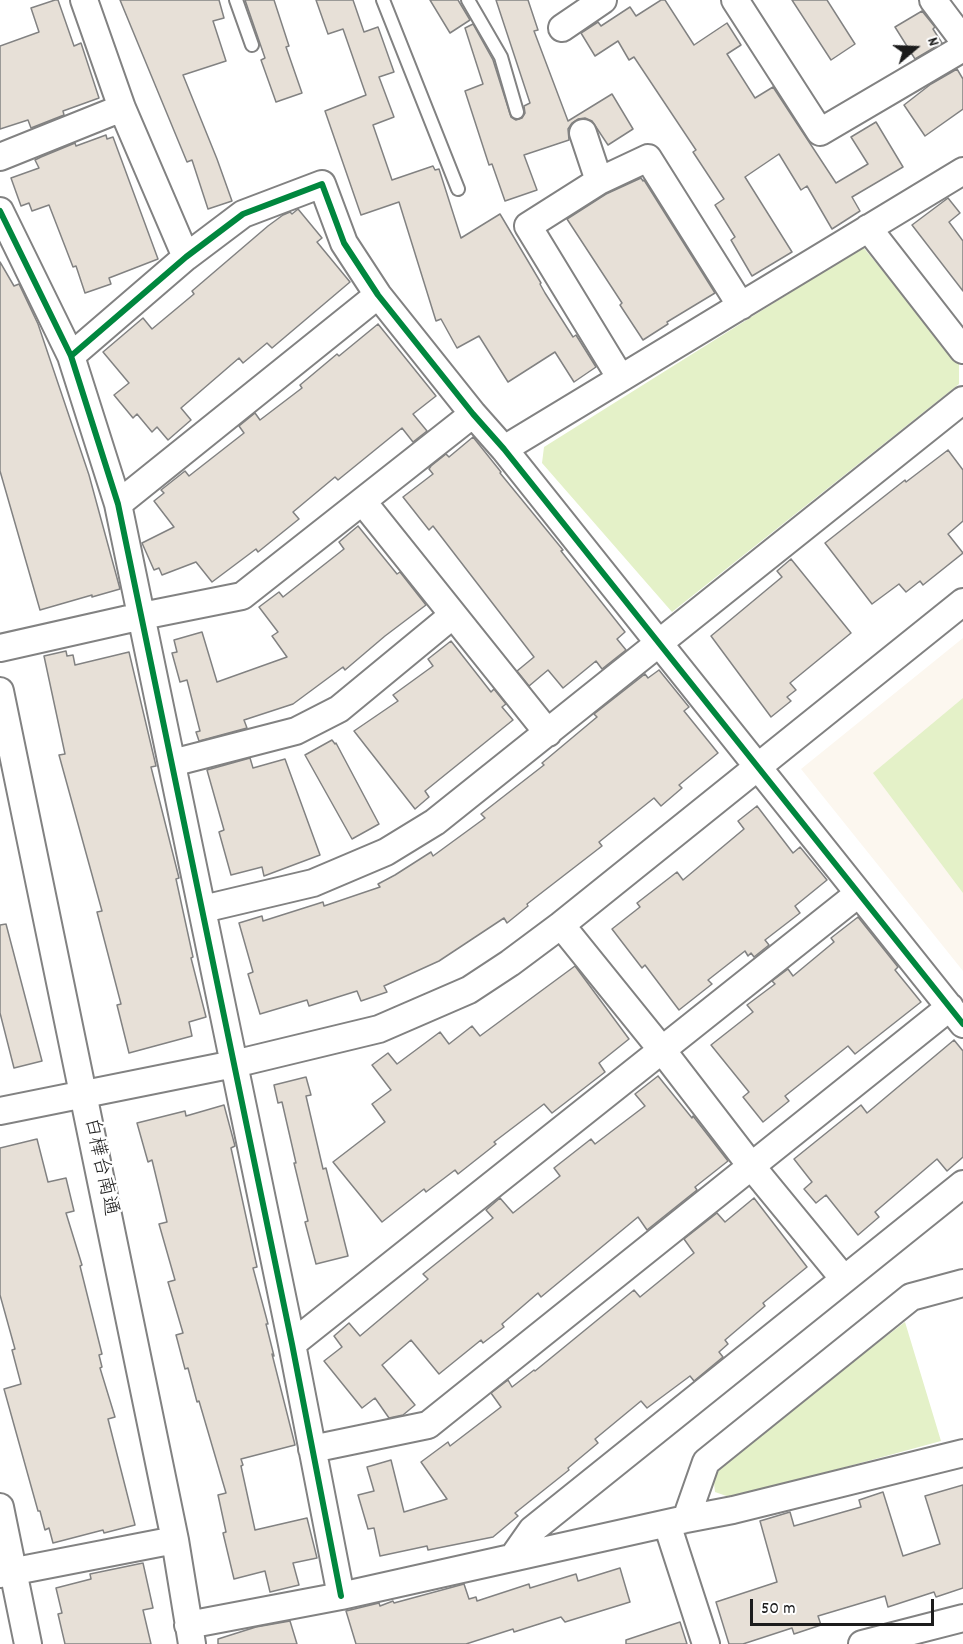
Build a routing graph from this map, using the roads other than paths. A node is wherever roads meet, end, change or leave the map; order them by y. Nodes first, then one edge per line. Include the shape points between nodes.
1 (84, 0) edge
2 (237, 0) edge
3 (383, 0) edge
4 (468, 0) edge
5 (603, 0) edge
6 (735, 0) edge
7 (933, 0) edge
8 (562, 28) dead end
9 (963, 40) edge
10 (252, 45) dead end
11 (963, 48) edge
12 (122, 108) junction
13 (517, 112) dead end
14 (582, 133) dead end
15 (0, 157) edge
16 (963, 171) edge
17 (599, 181) junction
18 (458, 189) dead end
19 (0, 211) edge
20 (868, 228) junction
21 (186, 256) junction
22 (378, 295) junction
23 (741, 306) junction
24 (963, 350) edge
25 (71, 356) junction
26 (620, 377) junction
27 (963, 400) edge
28 (473, 414) junction
29 (504, 449) junction
30 (363, 502) junction
31 (118, 504) junction
32 (963, 602) edge
33 (453, 615) junction
34 (142, 616) junction
35 (658, 644) junction
36 (0, 648) edge
37 (0, 691) edge
38 (548, 733) junction
39 (172, 763) junction
40 (757, 766) junction
41 (858, 894) junction
42 (203, 909) junction
43 (561, 925) junction
44 (956, 1016) edge
45 (662, 1050) junction
46 (234, 1064) junction
47 (84, 1094) junction
48 (0, 1111) edge
49 (752, 1167) junction
50 (963, 1184) edge
51 (844, 1279) junction
52 (963, 1283) edge
53 (292, 1344) junction
54 (312, 1449) junction
55 (963, 1454) edge
56 (0, 1507) edge
57 (676, 1521) junction
58 (175, 1540) junction
59 (513, 1557) junction
60 (7, 1573) edge
61 (341, 1596) junction
62 (963, 1618) edge
63 (190, 1634) edge
64 (28, 1644) edge
65 (706, 1644) edge
66 (862, 1644) edge

1 - 12 street
2 - 10 lane
3 - 18 lane
4 - 13 lane via 501,57
5 - 8 street
6 - 11 street via 820,132
7 - 9 street
12 - 15 street
12 - 21 street
14 - 17 street
16 - 20 street
17 - 23 street via 648,158
17 - 26 street via 528,226
19 - 25 street
20 - 23 street
20 - 24 street
21 - 22 street via 243,214 322,184 344,243
21 - 25 street
22 - 28 street
22 - 31 street
23 - 26 street
25 - 31 street
26 - 29 street
27 - 35 street
28 - 29 street
28 - 30 street
29 - 35 street
30 - 33 street
30 - 34 street via 242,596
31 - 34 street
32 - 40 street
33 - 38 street
33 - 39 street via 339,710 296,730
34 - 36 street
34 - 39 street
35 - 38 street
35 - 40 street
37 - 47 street, 白樺台南通
38 - 42 street via 435,822 386,852 313,883
39 - 42 street
40 - 41 street
40 - 43 street
41 - 44 street
41 - 45 street
42 - 46 street
43 - 45 street
43 - 46 street via 469,990 379,1029
44 - 49 street
45 - 49 street
45 - 53 street
46 - 47 street
46 - 53 street
47 - 48 street
47 - 58 street, 白樺台南通
49 - 51 street
49 - 54 street via 428,1425
50 - 51 street
51 - 59 street via 532,1530
52 - 57 street via 911,1297 706,1462
53 - 54 street
54 - 61 street
55 - 57 street
56 - 60 street
57 - 59 street
57 - 65 street
58 - 60 street
58 - 63 street, 白樺台南通
59 - 61 street
60 - 64 street
61 - 63 street
62 - 66 street

